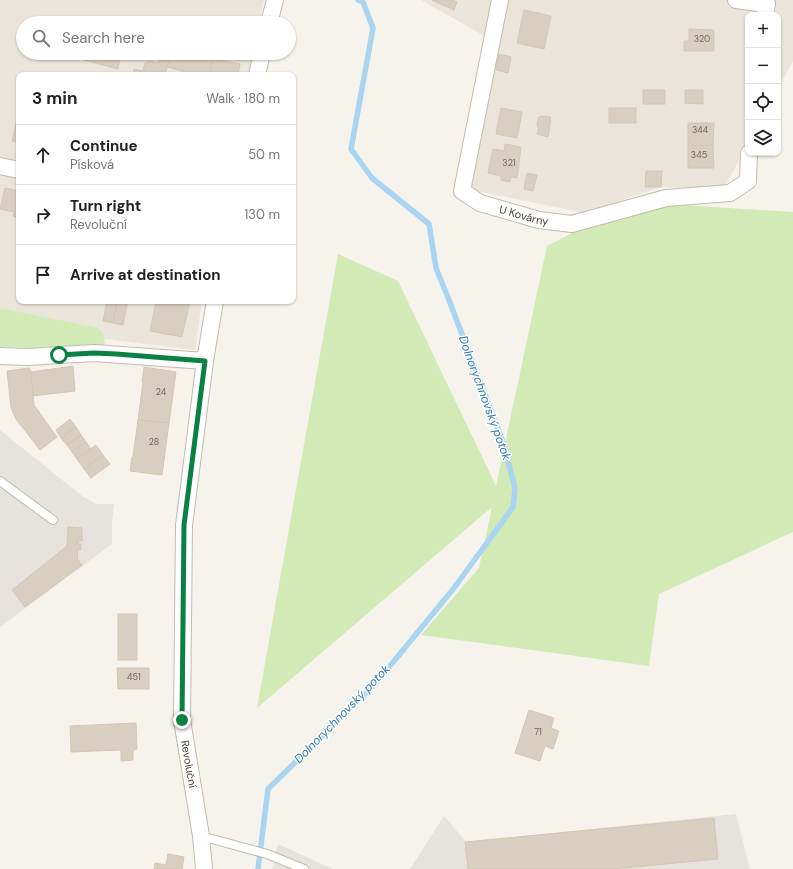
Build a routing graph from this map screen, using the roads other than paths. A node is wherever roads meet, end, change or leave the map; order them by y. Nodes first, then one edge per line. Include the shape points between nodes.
1 (275, 0) edge
2 (500, 0) edge
3 (736, 0) edge
4 (766, 12) edge
5 (271, 16) edge
6 (258, 60) edge
7 (257, 72) edge
8 (749, 156) edge
9 (0, 166) edge
10 (16, 169) edge
11 (214, 304) edge
12 (0, 356) edge
13 (205, 361) junction
14 (0, 481) edge
15 (53, 520) dead end
16 (202, 836) junction
17 (204, 869) edge
18 (304, 869) edge

1 - 5 street
2 - 8 street, U Kovárny via 462,191 480,203 539,220 572,224 666,198 730,192 748,181
3 - 4 street via 767,4
6 - 7 street
9 - 10 street
11 - 13 street, Revoluční
12 - 13 street via 94,353
13 - 16 street, Revoluční via 184,525 182,713
14 - 15 lane
16 - 17 street, Revoluční
16 - 18 lane via 267,854

